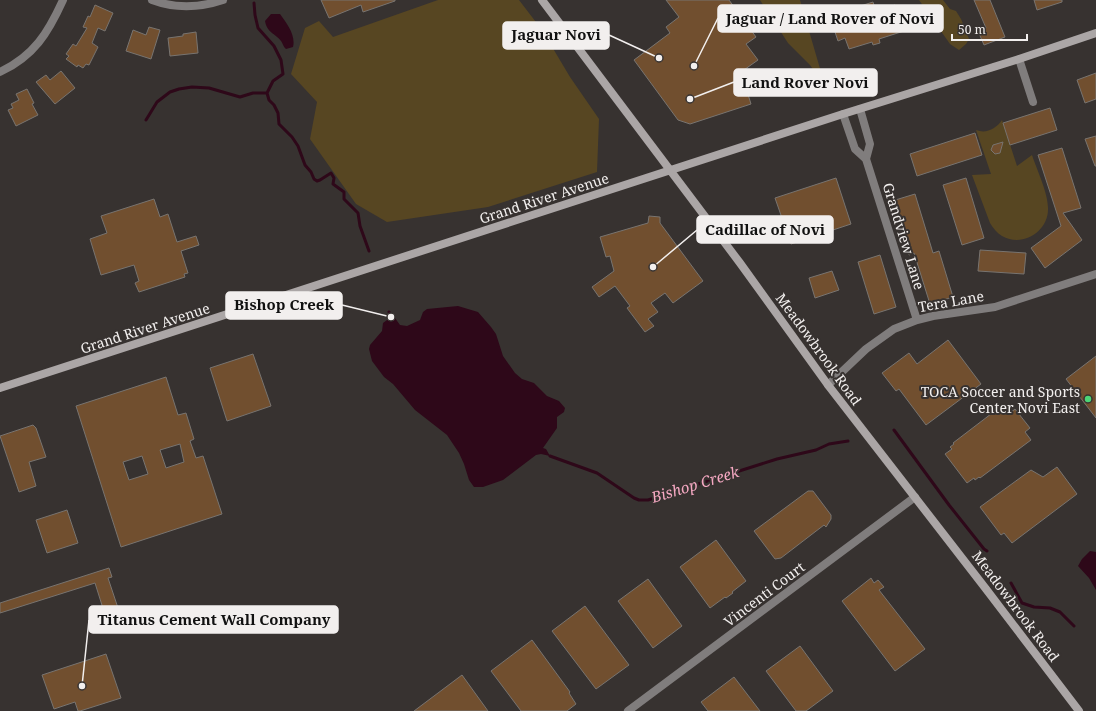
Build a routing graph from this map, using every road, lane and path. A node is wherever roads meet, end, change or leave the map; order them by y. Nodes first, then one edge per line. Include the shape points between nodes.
1 (63, 0) edge
2 (152, 0) edge
3 (223, 0) edge
4 (542, 0) edge
5 (1096, 33) edge
6 (1019, 59) junction
7 (0, 72) edge
8 (1033, 102) dead end
9 (860, 109) junction
10 (843, 114) junction
11 (866, 159) junction
12 (669, 171) junction
13 (1096, 274) edge
14 (917, 320) junction
15 (828, 385) junction
16 (0, 388) edge
17 (915, 497) junction
18 (628, 711) edge
19 (1079, 711) edge

1 - 7 street via 52,24 38,44 21,60
2 - 3 street via 185,7
4 - 12 main road, Meadowbrook Road
5 - 6 main road, Grand River Avenue
6 - 8 street
6 - 9 main road, Grand River Avenue
9 - 10 main road, Grand River Avenue
9 - 11 street, Grandview Lane via 870,144
10 - 11 street, Grandview Lane via 855,149
10 - 12 main road, Grand River Avenue
11 - 14 street, Grandview Lane
12 - 15 main road, Meadowbrook Road via 740,263
12 - 16 main road, Grand River Avenue
13 - 14 street, Tera Lane via 995,307
14 - 15 street, Tera Lane via 882,337
15 - 17 main road, Meadowbrook Road
17 - 18 street, Vincenti Court
17 - 19 main road, Meadowbrook Road

